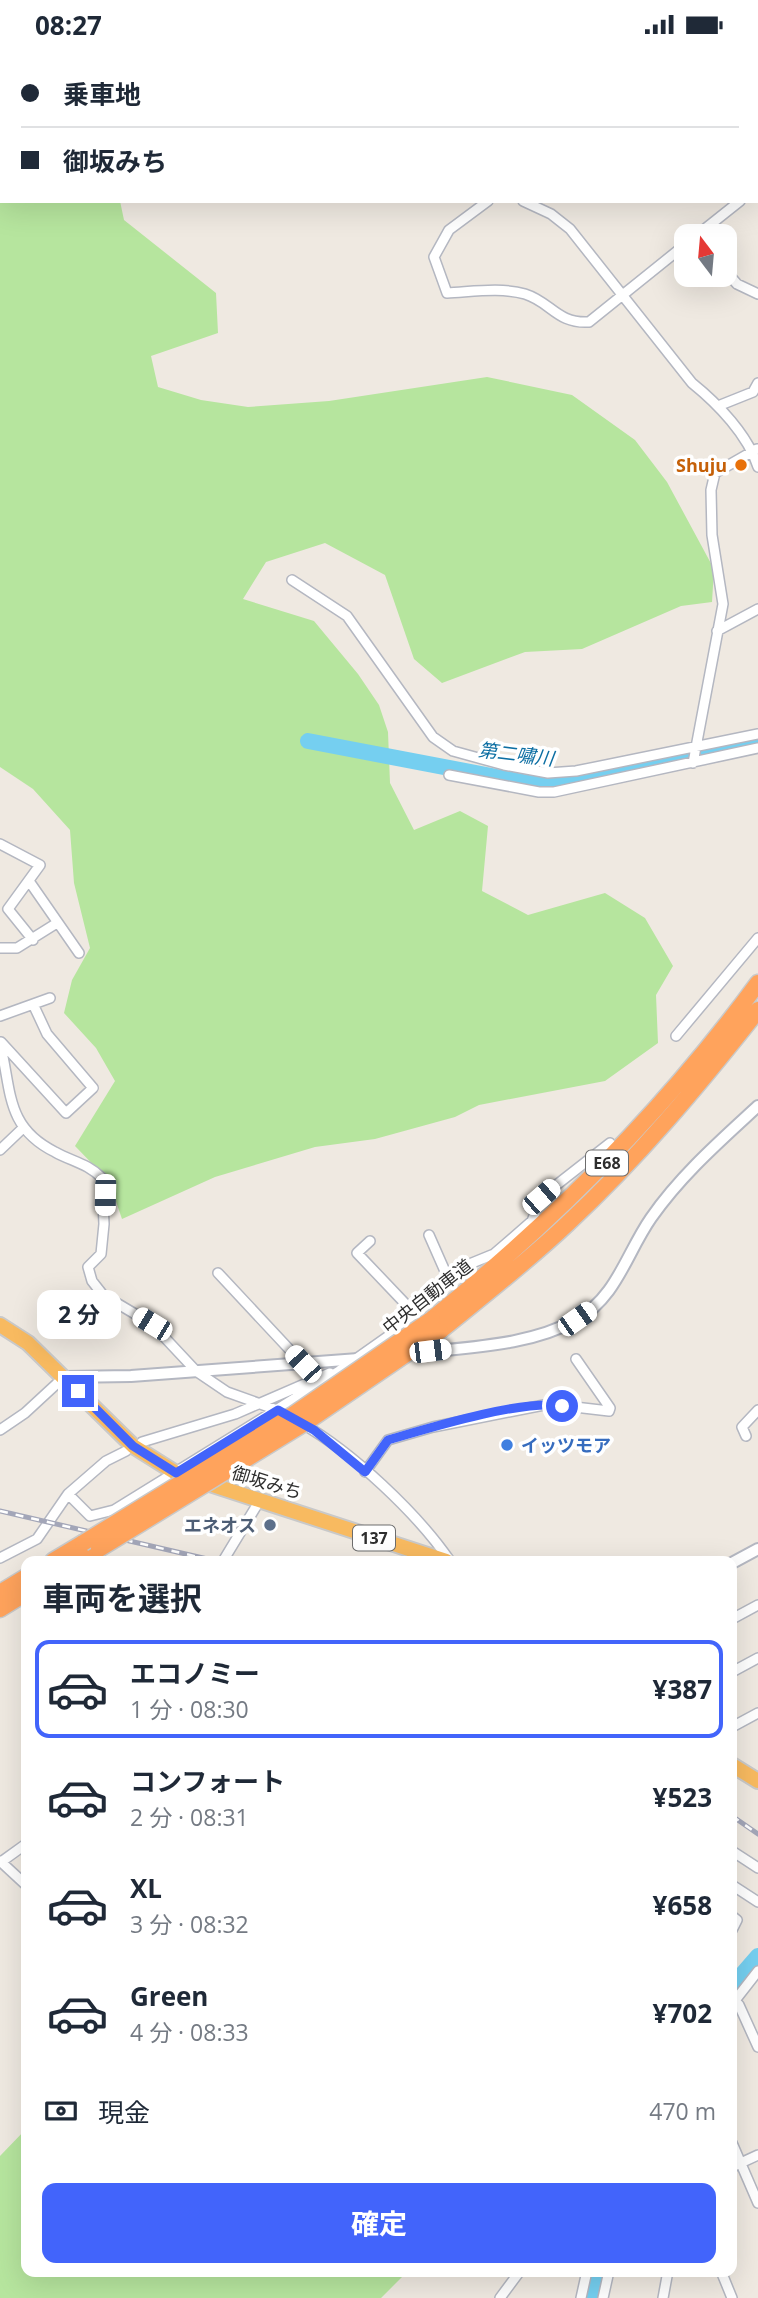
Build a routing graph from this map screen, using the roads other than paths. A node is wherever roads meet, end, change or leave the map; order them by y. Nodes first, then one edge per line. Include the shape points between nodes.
1 (485, 203) edge
2 (527, 203) edge
3 (738, 203) edge
4 (712, 224) edge
5 (674, 253) edge
6 (737, 284) edge
7 (621, 295) junction
8 (758, 295) edge
9 (756, 388) edge
10 (758, 404) edge
11 (718, 407) junction
12 (756, 449) edge
13 (758, 467) edge
14 (292, 580) dead end
15 (758, 609) edge
16 (717, 631) junction
17 (758, 734) edge
18 (696, 748) junction
19 (758, 748) edge
20 (693, 762) junction
21 (449, 775) dead end
22 (0, 844) edge
23 (29, 881) junction
24 (57, 923) junction
25 (758, 938) edge
26 (33, 940) junction
27 (0, 948) edge
28 (79, 953) dead end
29 (758, 983) edge
30 (50, 998) dead end
31 (33, 1004) junction
32 (758, 1010) edge
33 (0, 1016) edge
34 (676, 1036) dead end
35 (0, 1042) edge
36 (758, 1106) edge
37 (22, 1129) junction
38 (610, 1143) dead end
39 (0, 1150) edge
40 (429, 1235) dead end
41 (370, 1241) dead end
42 (218, 1273) dead end
43 (448, 1278) junction
44 (430, 1322) junction
45 (0, 1325) edge
46 (576, 1359) dead end
47 (356, 1360) junction
48 (303, 1364) junction
49 (196, 1371) junction
50 (339, 1371) junction
51 (64, 1377) junction
52 (260, 1402) junction
53 (278, 1410) junction
54 (758, 1410) edge
55 (0, 1430) edge
56 (746, 1436) dead end
57 (142, 1442) dead end
58 (126, 1451) dead end
59 (365, 1472) junction
60 (176, 1473) junction
61 (68, 1493) junction
62 (260, 1500) junction
63 (758, 1549) edge
64 (61, 1556) edge
65 (87, 1556) edge
66 (226, 1556) edge
67 (433, 1556) edge
68 (444, 1556) edge
69 (0, 1558) edge
70 (737, 1560) edge
71 (21, 1580) edge
72 (0, 1591) edge
73 (21, 1596) edge
74 (758, 1605) edge
75 (0, 1609) edge
76 (737, 1616) edge
77 (758, 1658) edge
78 (737, 1669) edge
79 (758, 1713) edge
80 (737, 1724) edge
81 (737, 1768) edge
82 (758, 1781) edge
83 (21, 1847) edge
84 (737, 1854) edge
85 (1, 1861) edge
86 (758, 1868) edge
87 (21, 1880) edge
88 (737, 1888) edge
89 (758, 1902) edge
90 (758, 1971) edge
91 (737, 1995) edge
92 (737, 2008) edge
93 (758, 2047) edge
94 (758, 2155) edge
95 (737, 2165) edge
96 (737, 2167) edge
97 (758, 2203) edge
98 (516, 2277) edge
99 (586, 2277) edge
100 (608, 2277) edge
101 (666, 2277) edge
102 (723, 2277) edge
103 (500, 2298) edge
104 (581, 2298) edge
105 (603, 2298) edge
106 (663, 2298) edge
107 (732, 2298) edge

1 - 7 street via 449,230 434,257 447,293 524,294 558,317 577,322 589,321
2 - 7 street via 570,229
3 - 4 street
5 - 7 street
6 - 8 street
7 - 11 street via 692,383
9 - 10 street
9 - 11 street
11 - 12 street
12 - 13 street
12 - 16 street via 715,473 711,490 712,535 723,604
14 - 18 street via 346,616 446,749 548,773
15 - 16 street
16 - 18 street
17 - 18 street
18 - 20 street
19 - 20 street
20 - 21 street via 554,792
22 - 23 street via 40,865
23 - 24 street
23 - 26 street via 8,909
24 - 26 street
24 - 28 street
25 - 34 street
26 - 27 street via 17,948
29 - 44 highway, 中央自動車道 / E68 via 614,1157 520,1246
30 - 31 street
31 - 33 street
31 - 35 street via 47,1034 93,1088 66,1113
32 - 44 highway, 中央自動車道 / E68 via 652,1138 597,1195 530,1257
35 - 37 street via 11,1088 9,1103
36 - 47 street via 695,1165 652,1217 608,1294 577,1319 525,1338
37 - 39 street
37 - 49 street via 57,1154 88,1165 102,1178 104,1224 101,1254 88,1267 92,1281 103,1295 152,1324
38 - 43 street via 541,1197 532,1221 494,1254
40 - 43 street
41 - 44 street via 357,1253
42 - 48 street
43 - 44 street via 423,1296
44 - 47 street
44 - 64 highway, 中央自動車道 / E68, bridge via 305,1407
44 - 65 highway, 中央自動車道 / E68, bridge via 309,1421
45 - 51 highway, 御坂みち / 137 via 28,1343
46 - 59 street via 608,1411 549,1404 433,1427 388,1440
47 - 48 street
47 - 50 street
48 - 49 street
49 - 51 street
49 - 52 street via 227,1392
50 - 52 street
50 - 53 street
51 - 55 street
51 - 60 highway, 御坂みち / 137 via 133,1446
52 - 53 street
52 - 57 street via 235,1415
53 - 59 street via 314,1430
53 - 60 street
54 - 56 street via 743,1427
58 - 61 street via 106,1461
59 - 68 street via 411,1511
60 - 61 street via 103,1516 90,1517
60 - 62 highway, 御坂みち / 137
61 - 69 street via 37,1539
62 - 66 street
62 - 67 highway, 御坂みち / 137
63 - 70 street
71 - 72 highway
73 - 75 highway
74 - 76 street
77 - 78 street
79 - 80 street
81 - 82 highway
83 - 85 street
84 - 86 street
85 - 87 street
88 - 89 street
90 - 91 street
92 - 93 street
94 - 95 street
96 - 97 street
98 - 103 street
99 - 104 street
100 - 105 street
101 - 106 street
102 - 107 street

